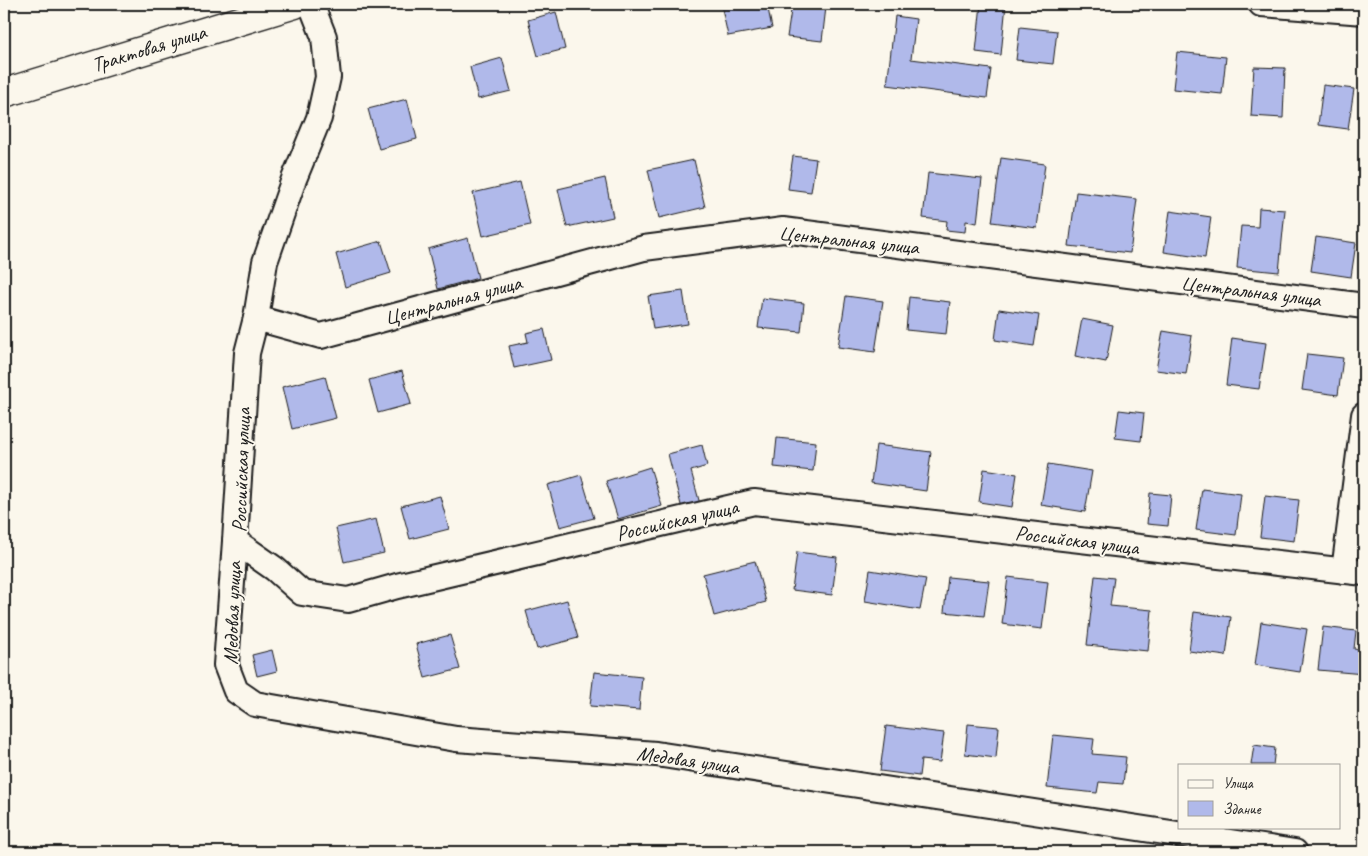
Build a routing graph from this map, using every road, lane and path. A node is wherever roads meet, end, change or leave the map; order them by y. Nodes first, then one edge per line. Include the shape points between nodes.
1 (294, 4) edge
2 (311, 4) edge
3 (1261, 4) edge
4 (1364, 12) edge
5 (4, 93) edge
6 (1364, 306) edge
7 (256, 318) junction
8 (1364, 414) edge
9 (236, 541) junction
10 (1354, 572) edge
11 (1295, 852) edge

1 - 5 street, Трактовая улица
2 - 7 street, Российская улица via 324,37 328,77 320,118 294,179 265,262
3 - 4 street
6 - 7 street, Центральная улица via 783,230 644,248 320,336
7 - 9 street, Российская улица via 247,353
8 - 10 street
9 - 10 street, Российская улица via 302,593 348,600 754,502
9 - 11 street, Медовая улица via 226,665 236,690 255,704 456,739 656,754

